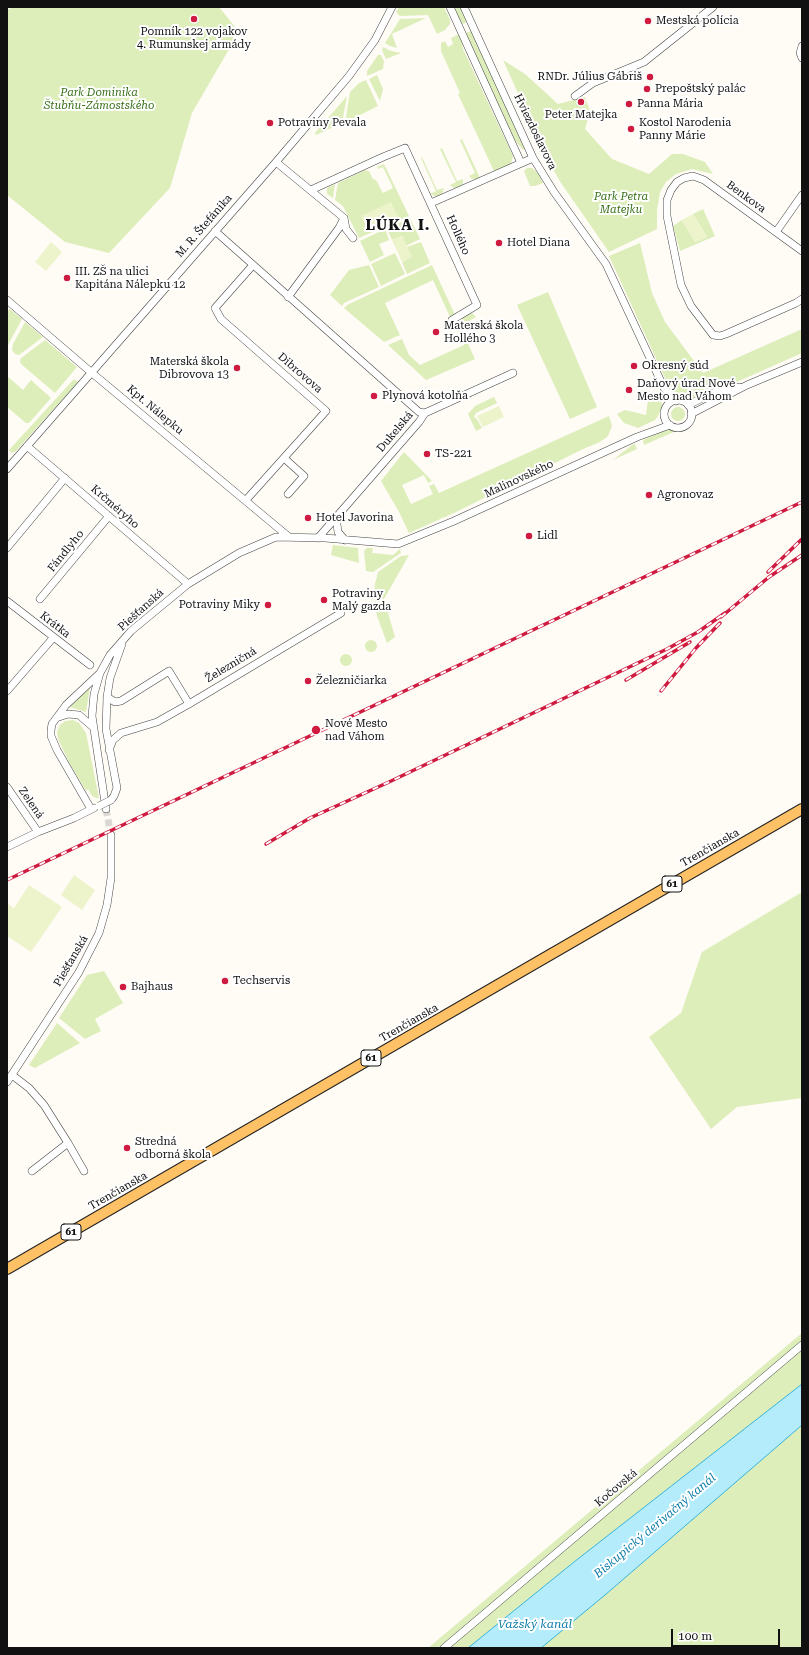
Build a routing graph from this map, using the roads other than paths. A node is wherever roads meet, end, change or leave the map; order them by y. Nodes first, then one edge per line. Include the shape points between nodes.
1 (391, 7) edge
2 (450, 7) edge
3 (464, 7) edge
4 (713, 7) edge
5 (802, 46) edge
6 (802, 58) edge
7 (575, 96) dead end
8 (532, 155) junction
9 (276, 162) junction
10 (521, 163) junction
11 (311, 190) junction
12 (802, 195) edge
13 (431, 203) junction
14 (344, 218) junction
15 (214, 231) junction
16 (776, 232) junction
17 (352, 238) dead end
18 (802, 251) edge
19 (253, 265) junction
20 (288, 297) junction
21 (802, 299) edge
22 (7, 300) edge
23 (452, 320) dead end
24 (800, 362) edge
25 (92, 373) junction
26 (513, 373) dead end
27 (747, 385) junction
28 (664, 388) junction
29 (676, 401) junction
30 (688, 405) junction
31 (666, 407) junction
32 (425, 413) junction
33 (691, 414) junction
34 (664, 415) junction
35 (670, 425) junction
36 (648, 432) junction
37 (27, 446) junction
38 (284, 458) junction
39 (7, 469) edge
40 (65, 478) junction
41 (288, 494) dead end
42 (246, 500) junction
43 (108, 516) junction
44 (336, 517) junction
45 (289, 537) junction
46 (318, 538) junction
47 (345, 540) junction
48 (398, 544) joint
49 (7, 548) edge
50 (188, 584) junction
51 (40, 599) dead end
52 (7, 601) edge
53 (341, 613) dead end
54 (53, 638) junction
55 (122, 642) junction
56 (90, 665) dead end
57 (100, 673) junction
58 (7, 691) edge
59 (107, 697) junction
60 (188, 704) junction
61 (59, 717) junction
62 (93, 727) junction
63 (109, 750) junction
64 (8, 791) edge
65 (91, 809) junction
66 (106, 809) tunnel mouth
67 (802, 809) edge
68 (38, 832) junction
69 (111, 835) tunnel mouth
70 (7, 847) edge
71 (12, 1075) junction
72 (7, 1082) edge
73 (68, 1143) junction
74 (32, 1171) dead end
75 (84, 1171) dead end
76 (7, 1269) edge
77 (802, 1345) edge
78 (444, 1648) edge

1 - 9 street, M. R. Štefánika via 376,40 366,54
2 - 10 street
3 - 8 street, Hviezdoslavova
4 - 7 street via 644,62 593,83
5 - 6 street
8 - 10 street
8 - 28 street, Hviezdoslavova via 554,192 606,264
9 - 11 street
9 - 15 street, M. R. Štefánika
10 - 13 street
11 - 13 street, Hollého via 406,148
11 - 14 street
12 - 16 street
13 - 23 street, Hollého via 477,305
14 - 17 street via 346,229
14 - 20 street
15 - 19 street
15 - 25 street, M. R. Štefánika
16 - 18 street, Benkova
16 - 21 street, Benkova via 704,180 693,176 677,182 667,200 667,216 684,296 713,335 720,336
19 - 20 street
19 - 38 street, Dibrovova via 215,308 221,319 326,411
20 - 32 street via 419,412
22 - 25 street, Kpt. Nálepku
24 - 27 street
25 - 37 street, M. R. Štefánika
25 - 42 street, Kpt. Nálepku
26 - 32 street, Dukelská
27 - 30 street via 715,392
27 - 33 street
28 - 29 street, Hviezdoslavova
28 - 31 street, Hviezdoslavova
29 - 30 street
29 - 31 street
30 - 33 street
31 - 34 street
32 - 44 street, Dukelská
33 - 35 street via 690,421 684,426 677,428
34 - 35 street
34 - 36 street, Malinovského
35 - 36 street, Malinovského
36 - 48 street, Malinovského
37 - 39 street, M. R. Štefánika
37 - 40 street, Krčméryho
38 - 41 street via 304,476
38 - 42 street, Dibrovova
40 - 43 street, Krčméryho
40 - 49 street
42 - 45 street, Kpt. Nálepku
43 - 50 street, Krčméryho
43 - 51 street, Fándlyho
44 - 46 street, Dukelská
44 - 47 street via 338,532
45 - 46 street, Piešťanská
45 - 50 street, Piešťanská via 276,537 255,545
46 - 47 street, Piešťanská
47 - 48 street, Piešťanská
50 - 55 street, Piešťanská via 143,620
52 - 54 street, Krátka
53 - 60 street, Železničná
54 - 56 street, Krátka
54 - 58 street
55 - 57 street, Piešťanská via 110,655
55 - 59 street via 110,678
57 - 61 street via 66,705
57 - 62 street, Piešťanská via 94,694
59 - 60 street via 115,702 121,701 169,671
59 - 63 street via 106,729
60 - 63 street, Železničná via 157,722 130,729 117,736
61 - 62 street via 68,714 79,715
61 - 65 street via 52,724 51,736
62 - 66 street, Piešťanská
63 - 65 street, bridge via 117,788 111,800
64 - 68 street, Zelená
65 - 68 street
67 - 76 main road, Trenčianska / 61
68 - 70 street
69 - 71 street, Piešťanská via 111,885 99,933 79,972
71 - 72 street, Piešťanská
71 - 73 street via 29,1088 44,1105
73 - 74 street
73 - 75 street
77 - 78 street, Kočovská

